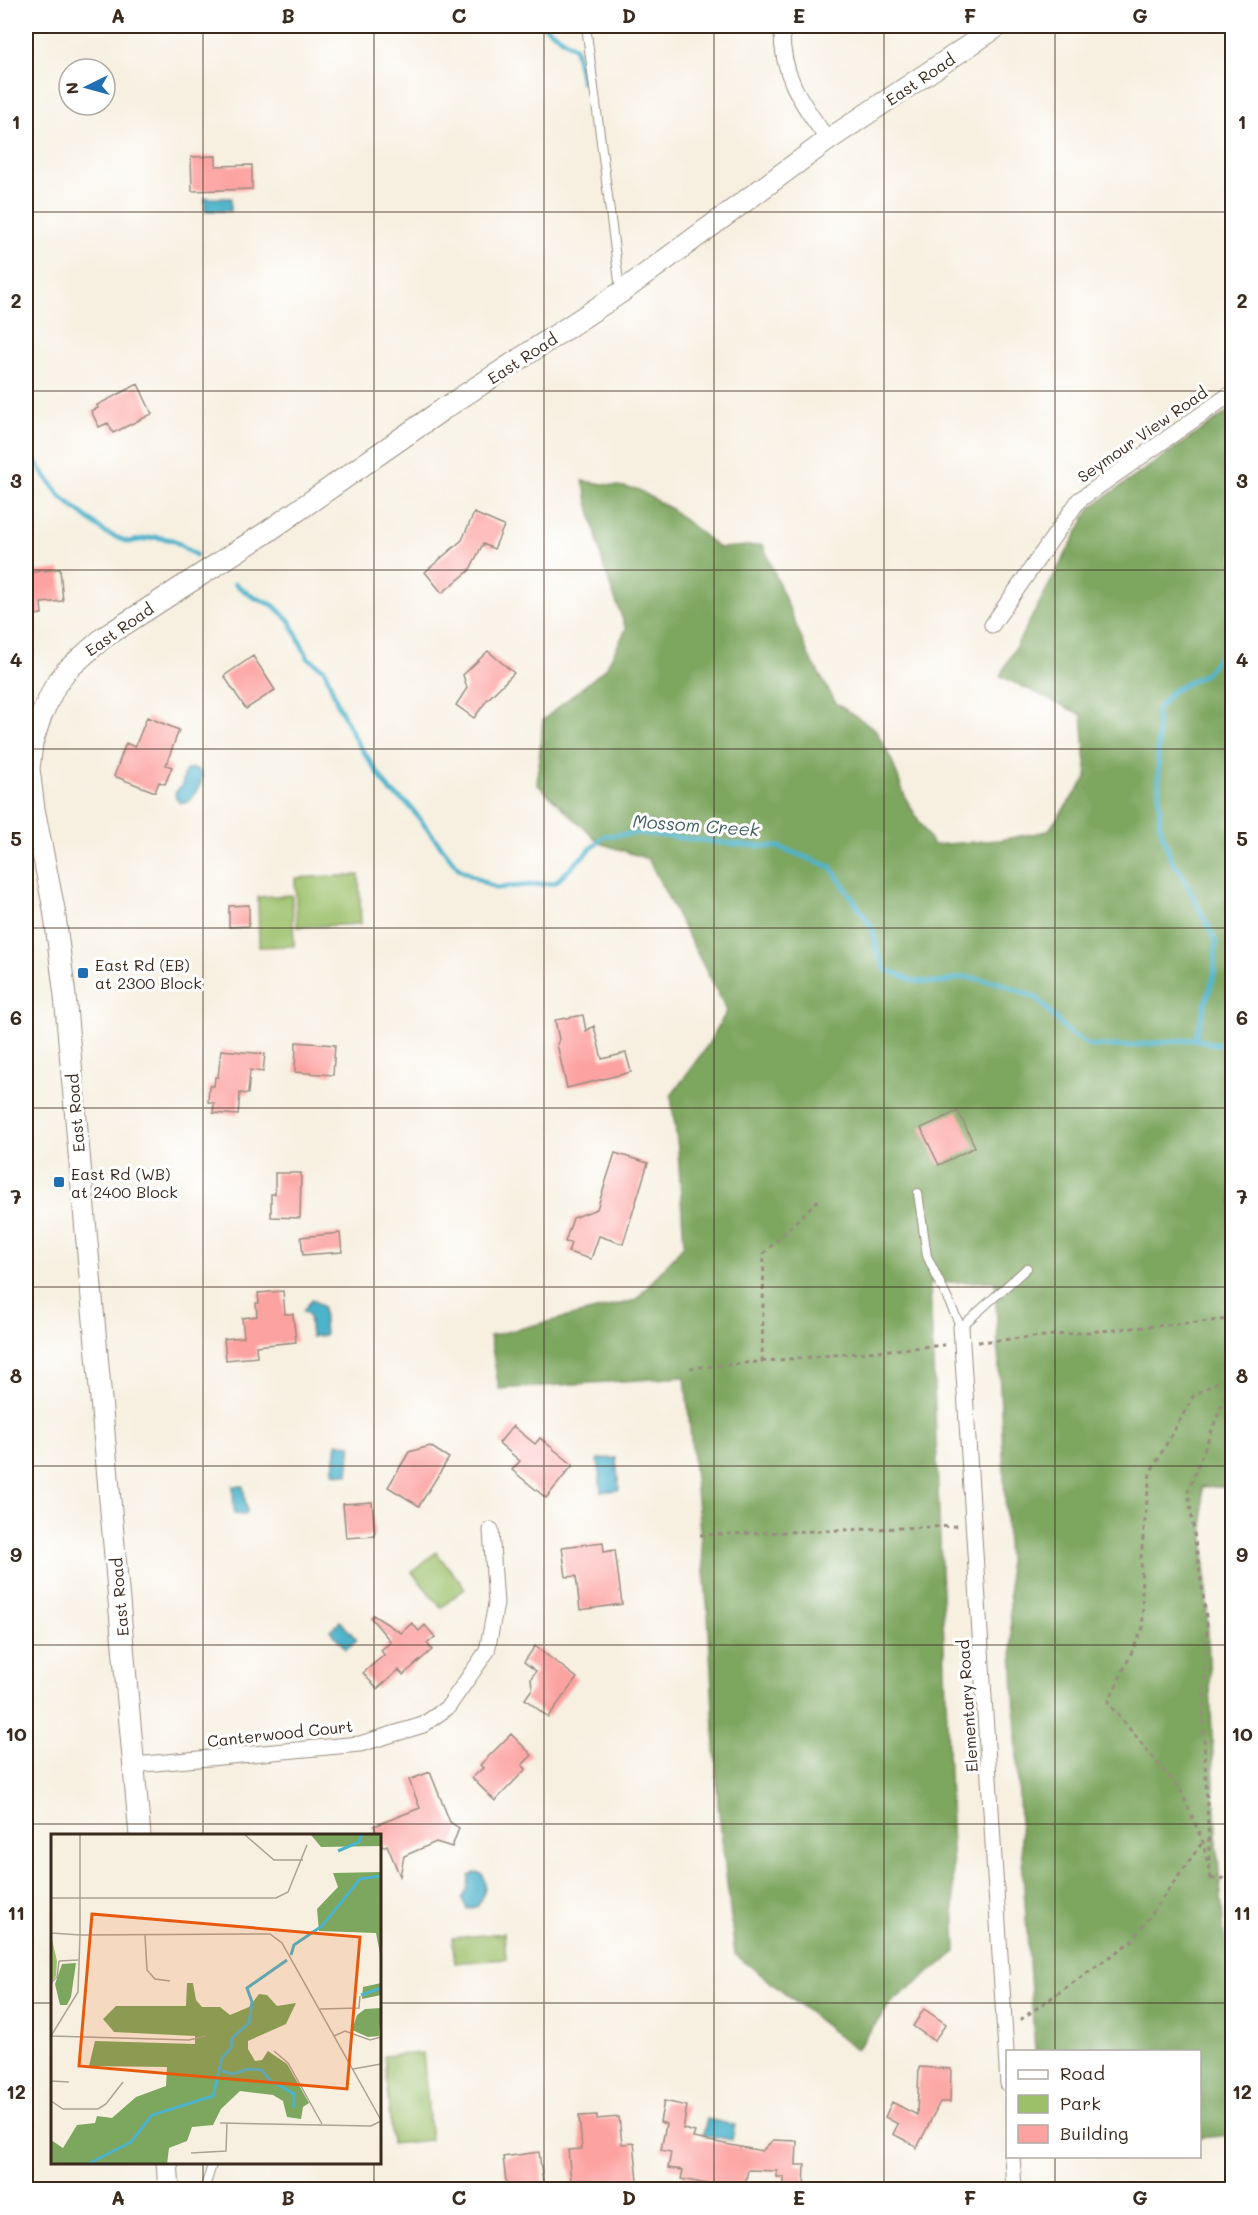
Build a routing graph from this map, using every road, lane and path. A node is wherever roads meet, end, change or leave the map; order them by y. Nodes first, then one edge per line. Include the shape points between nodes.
1 (586, 26) edge
2 (782, 26) edge
3 (998, 26) edge
4 (828, 140) junction
5 (620, 293) junction
6 (1233, 393) edge
7 (992, 625) dead end
8 (918, 1193) dead end
9 (819, 1198) dead end
10 (1027, 1268) dead end
11 (962, 1326) junction
12 (762, 1362) dead end
13 (1233, 1374) edge
14 (1233, 1379) edge
15 (973, 1526) junction
16 (491, 1530) dead end
17 (700, 1535) dead end
18 (134, 1765) junction
19 (140, 1834) edge
20 (1203, 1842) junction
21 (1233, 1878) edge
22 (1211, 1879) junction
23 (1004, 2032) junction
24 (1006, 2058) edge
25 (1012, 2158) edge
26 (167, 2164) edge
27 (213, 2164) edge
28 (169, 2190) edge
29 (204, 2190) edge
30 (1014, 2190) edge

1 - 5 lane
2 - 4 street via 782,51 792,86
3 - 4 main road, East Road
4 - 5 main road, East Road
5 - 18 main road, East Road via 103,638 66,671 40,716 29,769 65,996
6 - 7 street, Seymour View Road via 1079,500
8 - 11 lane via 927,1256
9 - 12 path via 764,1253
10 - 11 lane
11 - 15 street, Elementary Road
13 - 20 path via 1194,1395 1150,1473 1141,1557 1143,1628 1108,1703 1181,1791
14 - 22 path via 1188,1491 1207,1623 1203,1719
15 - 17 path
15 - 23 street, Elementary Road
16 - 18 street, Canterwood Court via 496,1604 487,1651 448,1707 423,1725 360,1744
18 - 19 main road, East Road
20 - 22 path
20 - 23 path via 1132,1941
21 - 22 path
23 - 24 street, Elementary Road
25 - 30 street
26 - 28 main road
27 - 29 lane

